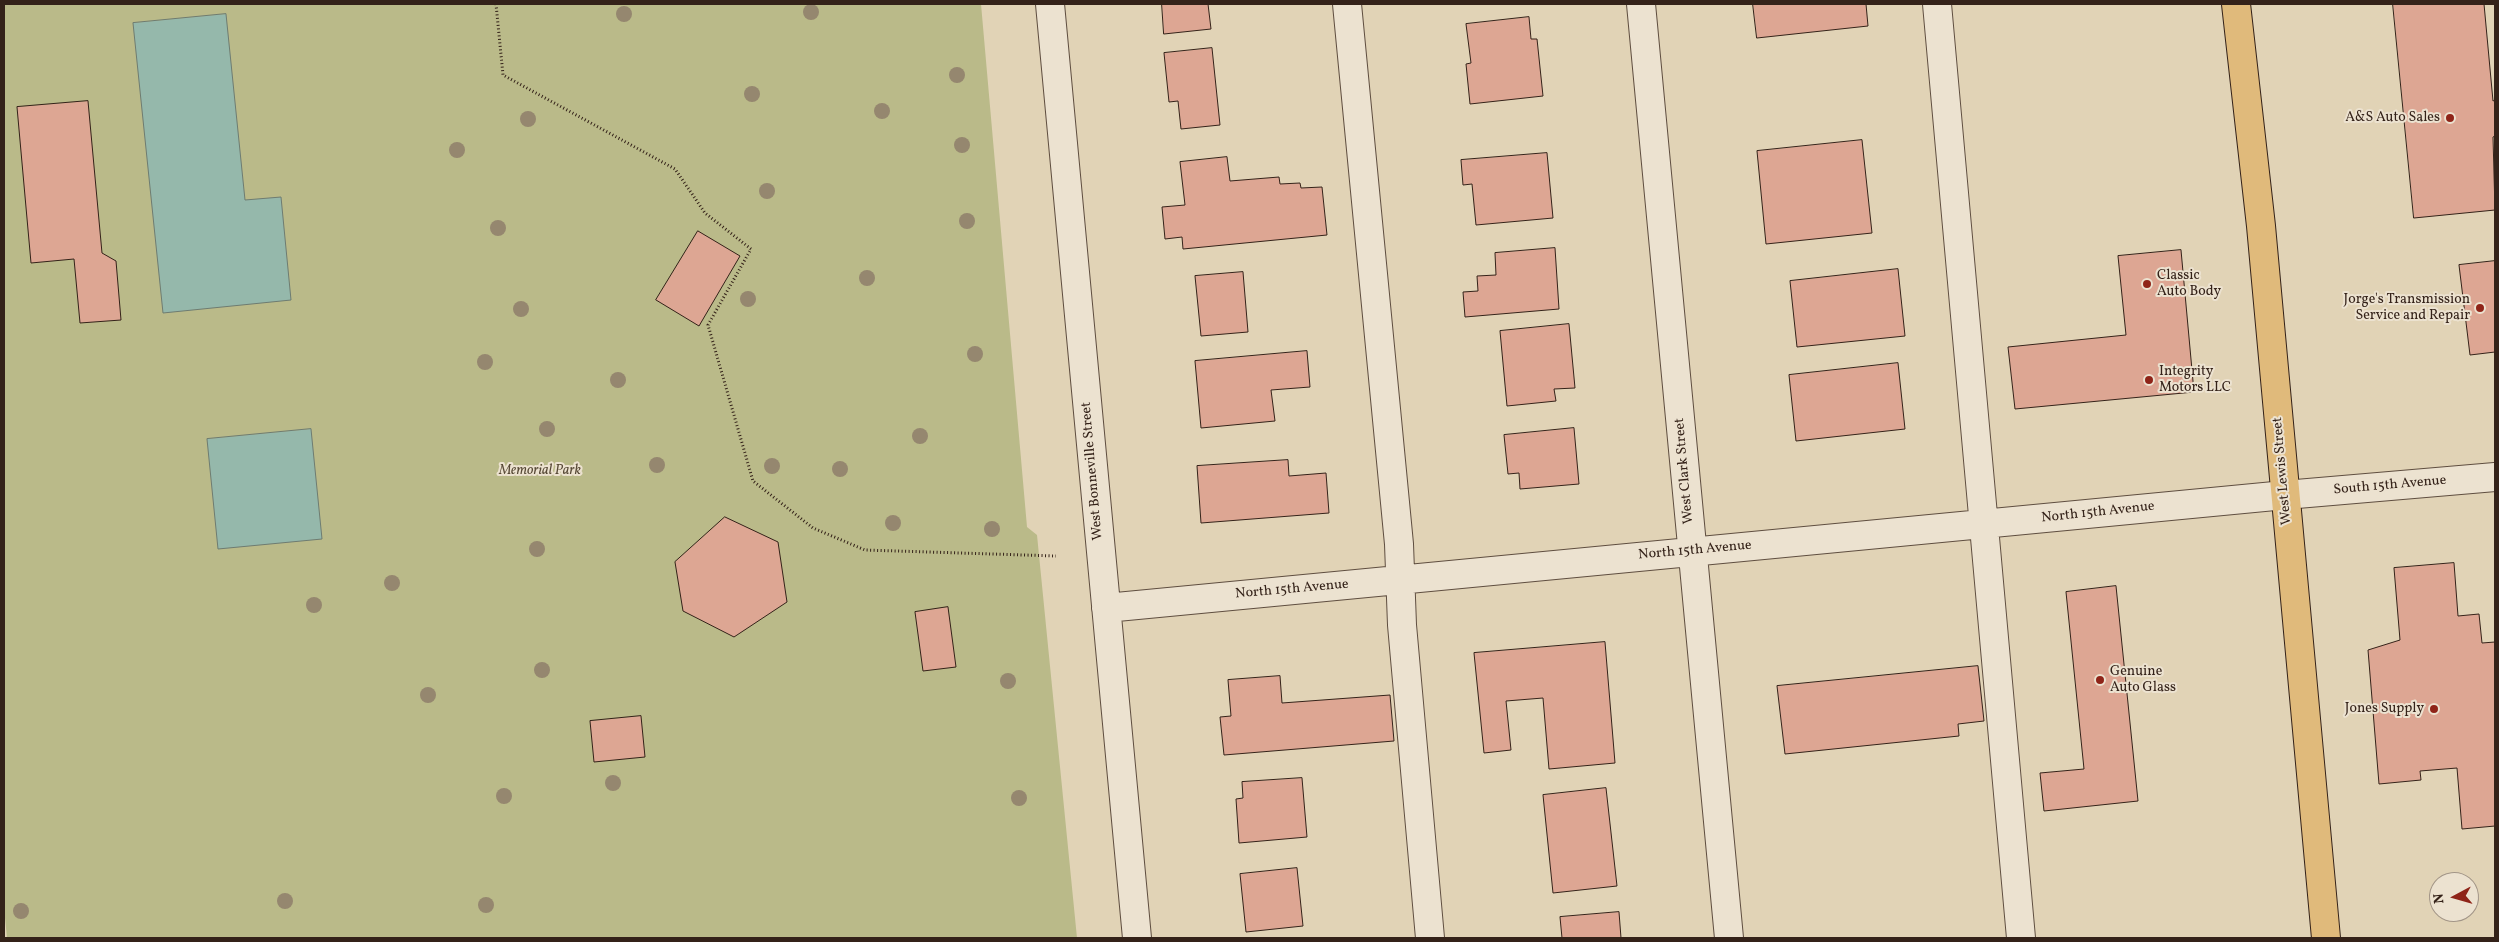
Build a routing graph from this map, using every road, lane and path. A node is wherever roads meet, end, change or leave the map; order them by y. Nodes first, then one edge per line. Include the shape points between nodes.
1 (496, 4) edge
2 (1050, 4) edge
3 (1347, 4) edge
4 (1641, 4) edge
5 (1937, 4) edge
6 (2236, 4) edge
7 (2495, 477) edge
8 (2285, 495) junction
9 (1983, 524) junction
10 (1692, 552) junction
11 (1056, 556) dead end
12 (1398, 580) junction
13 (1106, 608) junction
14 (1137, 938) edge
15 (1430, 938) edge
16 (1729, 938) edge
17 (2021, 938) edge
18 (2326, 938) edge

1 - 11 path via 503,75 676,169 705,213 751,249 708,325 753,481 813,528 865,550
2 - 13 street, West Bonneville Street
3 - 12 street via 1399,544
4 - 10 street, West Clark Street
5 - 9 street
6 - 8 main road, West Lewis Street via 2261,226
7 - 8 street, South 15th Avenue
8 - 9 street, North 15th Avenue
8 - 18 main road, West Lewis Street
9 - 10 street, North 15th Avenue
9 - 17 street
10 - 12 street, North 15th Avenue
10 - 16 street, West Clark Street
12 - 13 street, North 15th Avenue
12 - 15 street
13 - 14 street, West Bonneville Street

